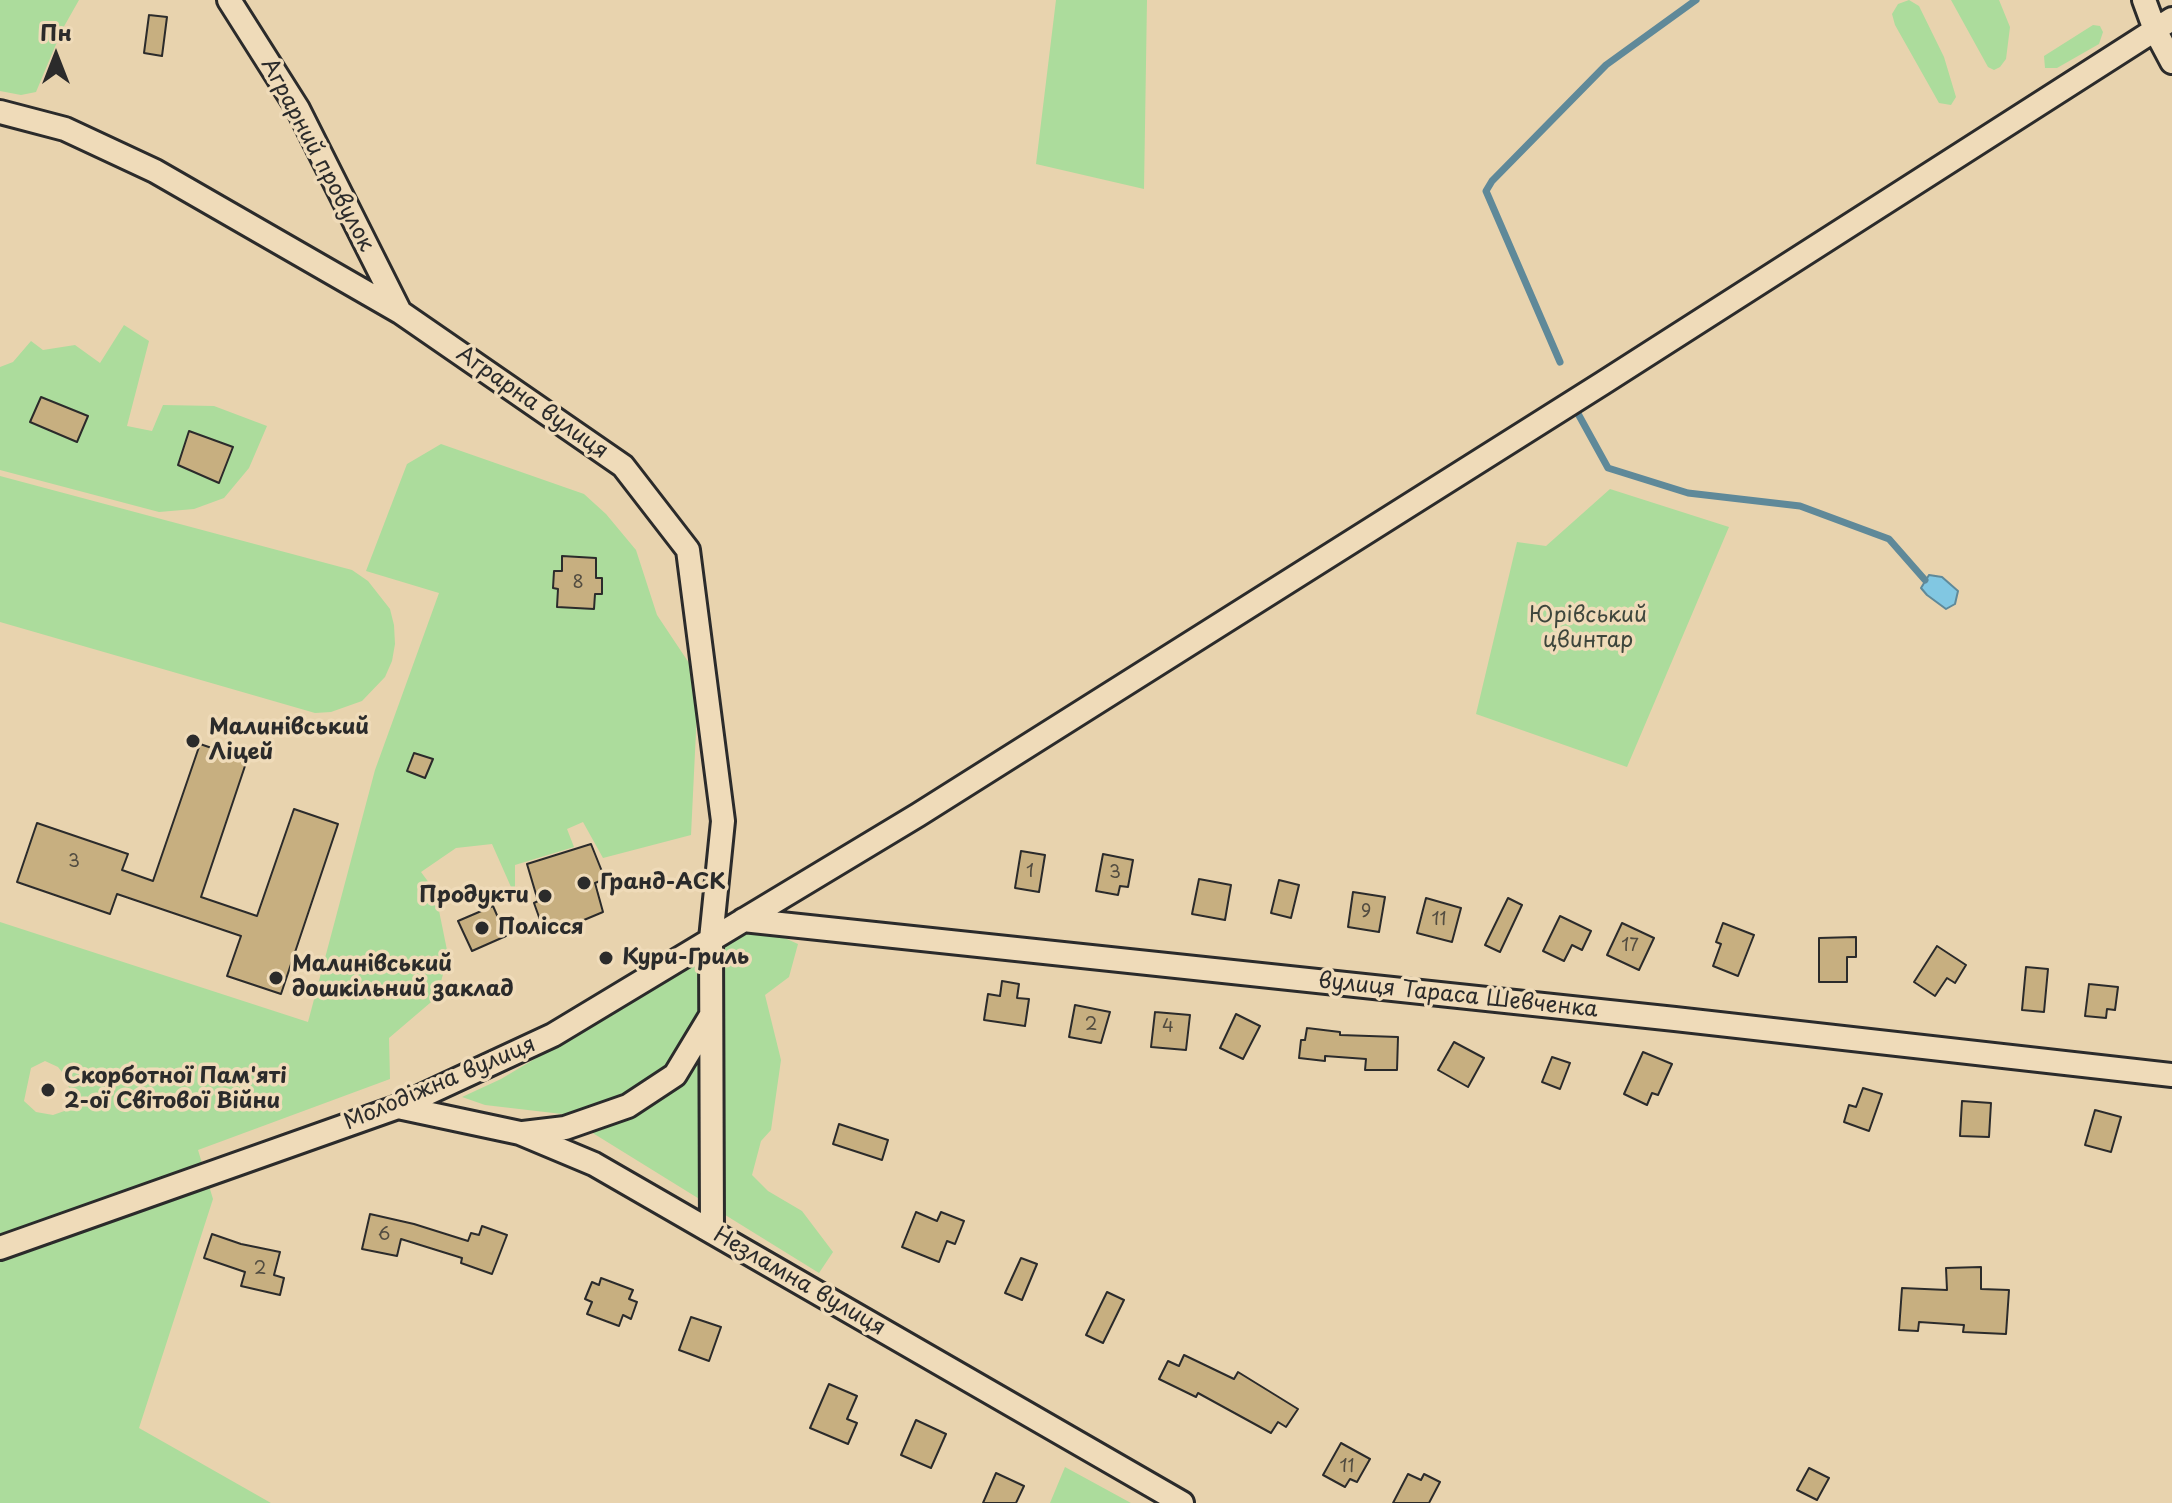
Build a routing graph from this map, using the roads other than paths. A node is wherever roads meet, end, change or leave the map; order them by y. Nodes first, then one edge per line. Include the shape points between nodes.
1 (229, 0) edge
2 (2144, 0) edge
3 (2163, 25) edge
4 (2172, 62) edge
5 (0, 112) edge
6 (400, 312) junction
7 (743, 920) junction
8 (711, 939) junction
9 (711, 1016) junction
10 (2172, 1075) edge
11 (398, 1107) junction
12 (520, 1133) junction
13 (712, 1231) junction
14 (0, 1248) edge
15 (1175, 1501) edge

1 - 6 street, Аграрний провулок via 298,109
2 - 3 street
3 - 4 street
3 - 7 street, Молодіжна вулиця via 1590,392
5 - 6 street, Аграрна вулиця via 65,129 155,171
6 - 8 street, Аграрна вулиця via 623,466 688,550 723,821
7 - 8 street, Молодіжна вулиця
7 - 10 street, вулиця Тараса Шевченка
8 - 9 street, Аграрна вулиця
8 - 11 street, Молодіжна вулиця via 553,1035
9 - 12 street via 675,1075 628,1106 565,1128
9 - 13 street, Аграрна вулиця
11 - 12 street, Незламна вулиця
11 - 14 street, Молодіжна вулиця
12 - 13 street, Незламна вулиця via 594,1164
13 - 15 street, Незламна вулиця

